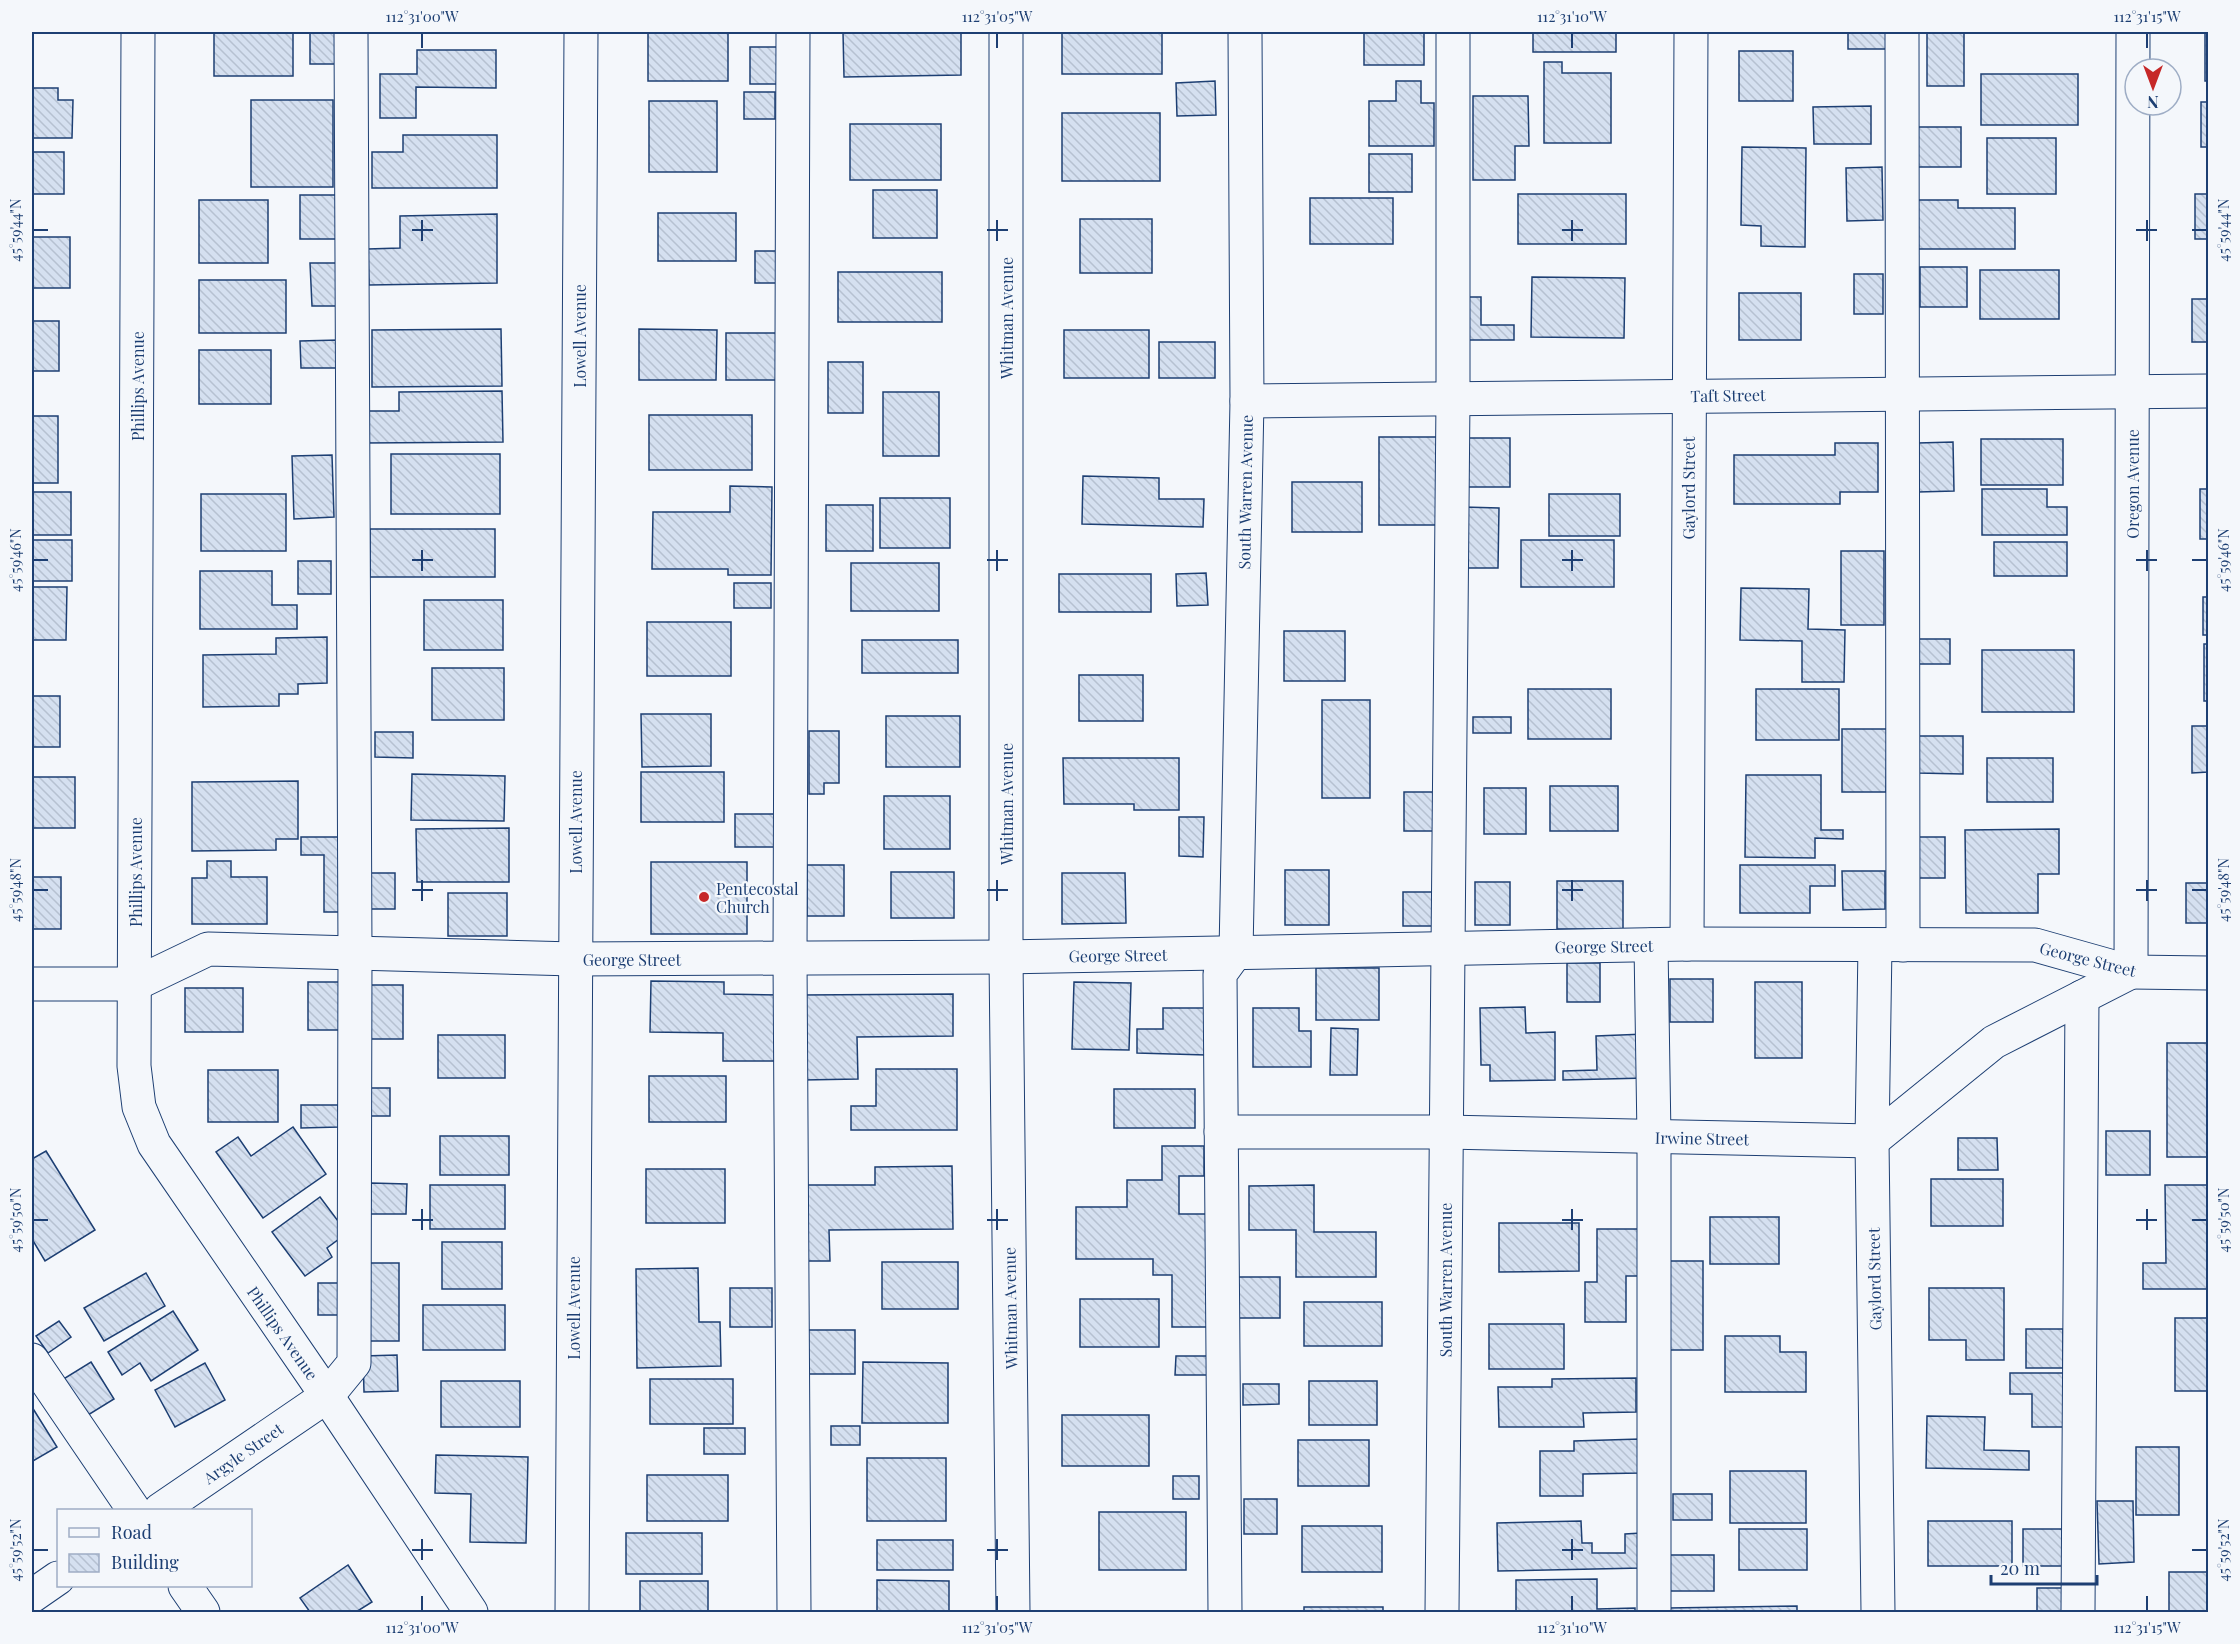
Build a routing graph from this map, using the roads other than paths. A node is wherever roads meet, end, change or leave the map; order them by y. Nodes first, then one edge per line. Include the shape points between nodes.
1 (138, 32) edge
2 (351, 32) edge
3 (581, 32) edge
4 (793, 32) edge
5 (1006, 32) edge
6 (1245, 32) edge
7 (1453, 32) edge
8 (1691, 32) edge
9 (1902, 32) edge
10 (2133, 32) edge
11 (2132, 391) junction
12 (2208, 391) edge
13 (1904, 393) junction
14 (1688, 396) junction
15 (1453, 399) junction
16 (1247, 402) junction
17 (1687, 944) junction
18 (1651, 945) junction
19 (1889, 945) junction
20 (1449, 948) junction
21 (1236, 952) junction
22 (355, 953) junction
23 (1006, 957) junction
24 (790, 958) junction
25 (574, 959) junction
26 (2131, 972) junction
27 (2208, 973) edge
28 (32, 984) edge
29 (135, 984) junction
30 (2082, 997) junction
31 (1221, 1132) junction
32 (1446, 1132) junction
33 (1654, 1137) junction
34 (1872, 1141) junction
35 (32, 1360) edge
36 (327, 1396) junction
37 (134, 1509) edge
38 (161, 1509) edge
39 (57, 1579) edge
40 (186, 1587) edge
41 (32, 1596) edge
42 (203, 1612) edge
43 (471, 1612) edge
44 (572, 1612) edge
45 (794, 1612) edge
46 (1013, 1612) edge
47 (1226, 1612) edge
48 (1442, 1612) edge
49 (1654, 1612) edge
50 (1878, 1612) edge
51 (2078, 1612) edge

1 - 29 street, Phillips Avenue
2 - 22 street, Argyle Street
3 - 25 street, Lowell Avenue
4 - 24 street
5 - 23 street, Whitman Avenue
6 - 16 street, South Warren Avenue
7 - 15 street, South Warren Avenue
8 - 14 street, Gaylord Street
9 - 13 street, Gaylord Street
10 - 11 street, Oregon Avenue
11 - 12 street, Taft Street
11 - 13 street, Taft Street
11 - 26 street, Oregon Avenue
13 - 14 street, Taft Street
13 - 19 street, Gaylord Street
14 - 15 street, Taft Street
14 - 17 street, Gaylord Street
15 - 16 street, Taft Street
15 - 20 street, South Warren Avenue
16 - 21 street, South Warren Avenue
17 - 18 street, George Street
17 - 19 street, George Street
18 - 20 street, George Street
18 - 33 street
19 - 26 street, George Street via 2034,945
19 - 34 street, Gaylord Street
20 - 21 street, George Street
20 - 32 street, South Warren Avenue
21 - 23 street, George Street
21 - 31 street via 1220,974
22 - 25 street, George Street
22 - 29 street, George Street via 208,949
22 - 36 street, Argyle Street via 354,1363
23 - 24 street, George Street
23 - 46 street, Whitman Avenue
24 - 25 street, George Street
24 - 45 street
25 - 44 street, Lowell Avenue
26 - 27 street, George Street
26 - 30 street
28 - 29 street, George Street
29 - 36 street, Phillips Avenue via 134,1066 140,1107 154,1144
30 - 34 street via 1994,1042
30 - 51 street
31 - 32 street, Irwine Street
31 - 47 street
32 - 33 street, Irwine Street
32 - 48 street, South Warren Avenue
33 - 34 street, Irwine Street
33 - 49 street
34 - 50 street, Gaylord Street
35 - 37 street
36 - 38 street, Argyle Street
36 - 43 street, Phillips Avenue
39 - 41 street
40 - 42 street

